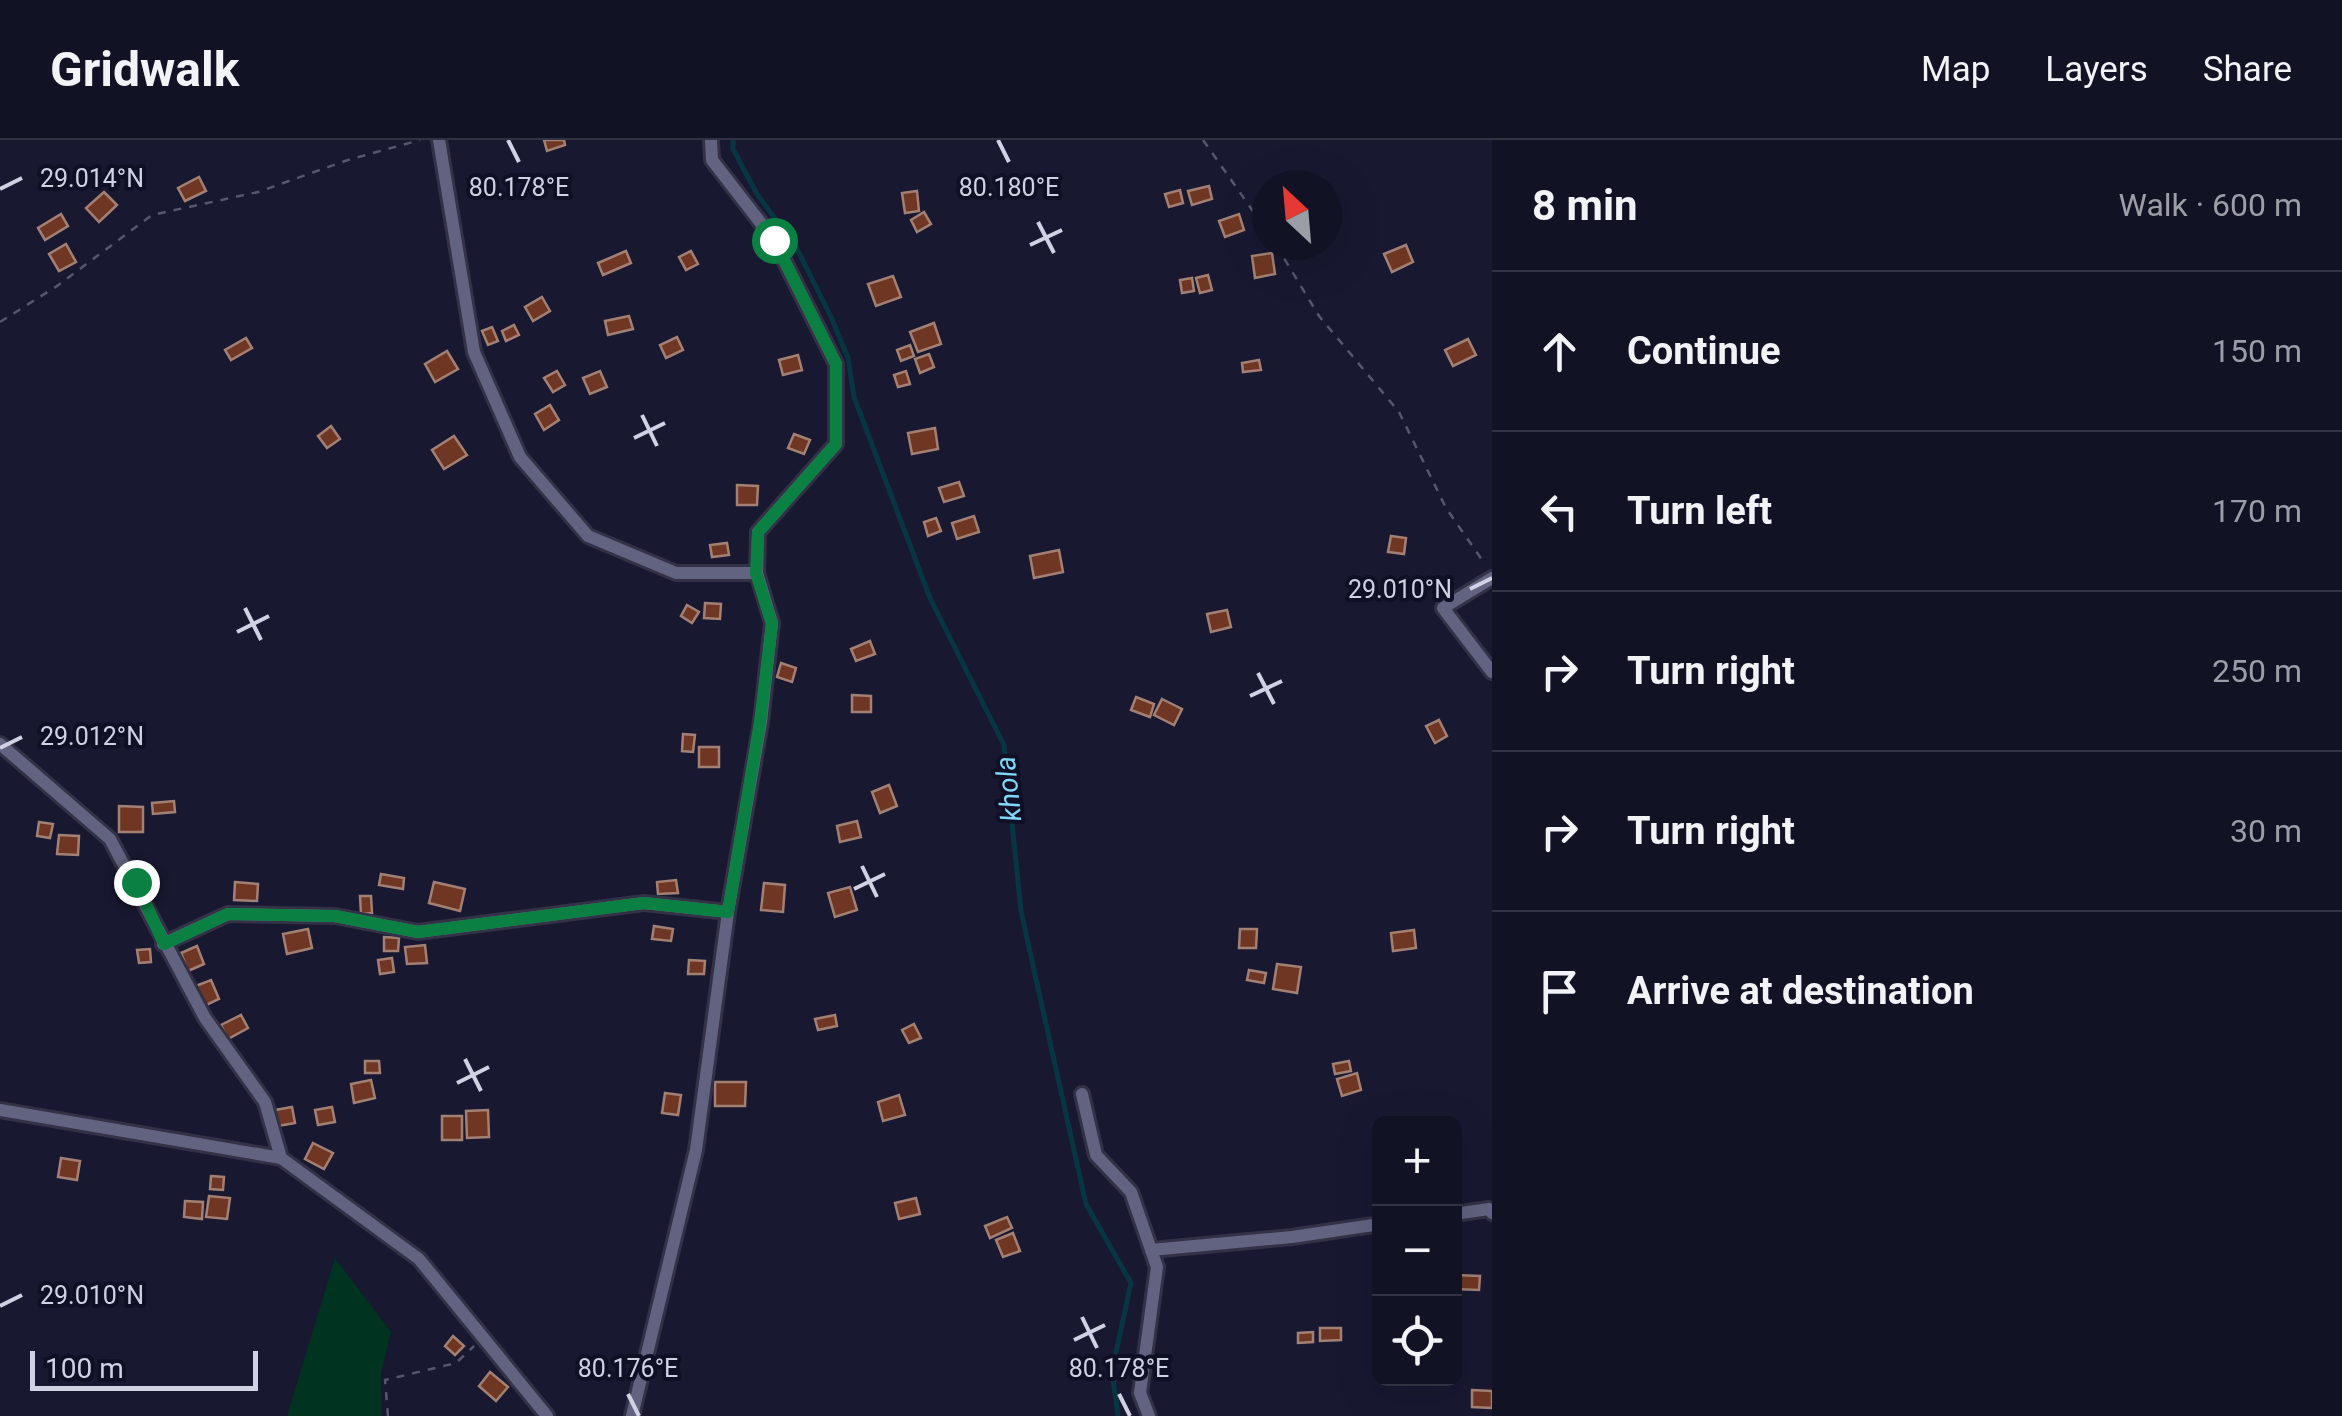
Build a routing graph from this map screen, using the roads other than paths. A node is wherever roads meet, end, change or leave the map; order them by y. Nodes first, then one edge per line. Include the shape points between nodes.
1 (439, 140) edge
2 (711, 140) edge
3 (756, 573) junction
4 (1492, 576) edge
5 (1492, 672) edge
6 (0, 744) edge
7 (728, 912) junction
8 (164, 944) junction
9 (1082, 1094) dead end
10 (0, 1110) edge
11 (281, 1158) junction
12 (1462, 1213) edge
13 (1492, 1213) edge
14 (1372, 1225) edge
15 (1151, 1250) junction
16 (547, 1416) edge
17 (632, 1416) edge
18 (1149, 1416) edge

1 - 3 street via 474,352 520,456 588,536 676,573
2 - 3 street via 712,160 774,240 836,364 836,444 758,532
3 - 7 street via 772,624
4 - 5 street via 1443,608
6 - 8 street via 110,840
7 - 8 street via 644,903 418,932 335,916 228,914
7 - 17 street via 696,1150
8 - 11 street via 205,1018 266,1102
9 - 15 street via 1096,1155 1132,1192
10 - 11 street
11 - 16 street via 419,1259
12 - 13 street
14 - 15 street
15 - 18 street via 1157,1267 1140,1392

